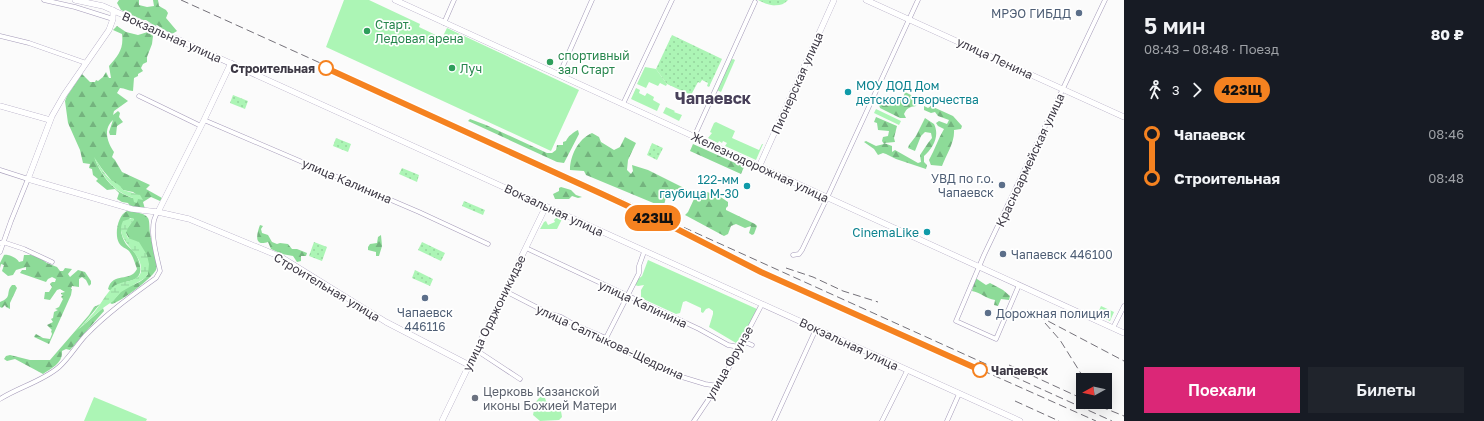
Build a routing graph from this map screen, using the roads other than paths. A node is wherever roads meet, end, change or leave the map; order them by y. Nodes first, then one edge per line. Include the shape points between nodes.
1 (44, 0) edge
2 (75, 0) edge
3 (395, 0) edge
4 (454, 0) edge
5 (592, 0) edge
6 (672, 0) edge
7 (834, 0) edge
8 (866, 0) edge
9 (918, 0) edge
10 (1105, 0) edge
11 (755, 2) dead end
12 (112, 10) junction
13 (113, 18) junction
14 (910, 19) junction
15 (444, 23) junction
16 (0, 36) edge
17 (86, 63) junction
18 (231, 63) junction
19 (559, 75) junction
20 (1063, 89) junction
21 (139, 96) dead end
22 (623, 104) junction
23 (0, 106) edge
24 (1124, 117) edge
25 (50, 120) junction
26 (203, 123) junction
27 (694, 137) junction
28 (759, 167) junction
29 (0, 170) edge
30 (28, 179) junction
31 (827, 198) junction
32 (546, 206) junction
33 (158, 212) junction
34 (2, 243) edge
35 (488, 244) dead end
36 (526, 248) junction
37 (0, 252) edge
38 (644, 252) junction
39 (793, 255) dead end
40 (52, 262) dead end
41 (978, 267) junction
42 (1019, 285) junction
43 (505, 291) junction
44 (627, 296) junction
45 (762, 304) junction
46 (1124, 306) edge
47 (1114, 328) junction
48 (816, 329) junction
49 (1124, 333) edge
50 (606, 338) junction
51 (742, 341) junction
52 (752, 345) dead end
53 (739, 347) junction
54 (476, 350) junction
55 (469, 365) junction
56 (907, 371) junction
57 (520, 379) dead end
58 (718, 386) junction
59 (959, 394) junction
60 (0, 399) edge
61 (442, 421) edge
62 (694, 421) edge
63 (774, 421) edge
64 (882, 421) edge
65 (947, 421) edge
66 (1020, 421) edge

1 - 13 street
2 - 12 street, Вокзальная улица
3 - 15 street, Железнодорожная улица
4 - 15 street
5 - 19 street
6 - 22 street
7 - 28 street, Пионерская улица
8 - 14 street, улица Ленина
9 - 14 street
10 - 20 street, Красноармейская улица
11 - 27 street
12 - 13 street
12 - 18 street, Вокзальная улица
13 - 17 street via 109,30
14 - 20 street, улица Ленина
14 - 31 street
15 - 19 street, Железнодорожная улица
16 - 17 street
17 - 25 street
18 - 26 street
18 - 32 street, Вокзальная улица
19 - 22 street, Железнодорожная улица
20 - 24 street, улица Ленина
20 - 41 street, Красноармейская улица
21 - 26 street, улица Калинина
22 - 27 street, Железнодорожная улица
23 - 25 street
25 - 30 street
26 - 33 street
26 - 35 street, улица Калинина via 419,212
27 - 28 street, Железнодорожная улица
28 - 31 street, Железнодорожная улица
29 - 30 street
30 - 33 street, Строительная улица via 132,209
30 - 34 street
31 - 39 street via 802,250 799,254
31 - 41 street, Железнодорожная улица
32 - 36 street, улица Орджоникидзе
32 - 38 street, Вокзальная улица
33 - 55 street, Строительная улица via 189,219 281,257 386,322
33 - 60 street via 153,227 160,271 156,278 110,313 85,336 59,367
34 - 37 street
34 - 40 street via 24,249
36 - 43 street, улица Орджоникидзе
36 - 44 street, улица Калинина
38 - 44 street via 639,273
38 - 45 street, Вокзальная улица
41 - 42 street, Железнодорожная улица
41 - 42 street, Красноармейская улица via 956,321 996,339
42 - 47 street, Железнодорожная улица
43 - 50 street, улица Салтыкова-Щедрина
43 - 54 street, улица Орджоникидзе
44 - 50 street
44 - 53 street, улица Калинина via 728,345
45 - 48 street, Вокзальная улица
45 - 51 street, улица Фрунзе
46 - 47 street
47 - 49 street, Железнодорожная улица
48 - 56 street, Вокзальная улица
48 - 63 street
50 - 58 street, улица Салтыкова-Щедрина via 622,350 682,377
51 - 52 street
51 - 53 street, улица Фрунзе
53 - 58 street, улица Фрунзе
54 - 55 street, улица Орджоникидзе
54 - 57 street
55 - 61 street, улица Орджоникидзе
56 - 59 street, Вокзальная улица
56 - 64 street
58 - 62 street, улица Фрунзе
59 - 65 street
59 - 66 street, Вокзальная улица

